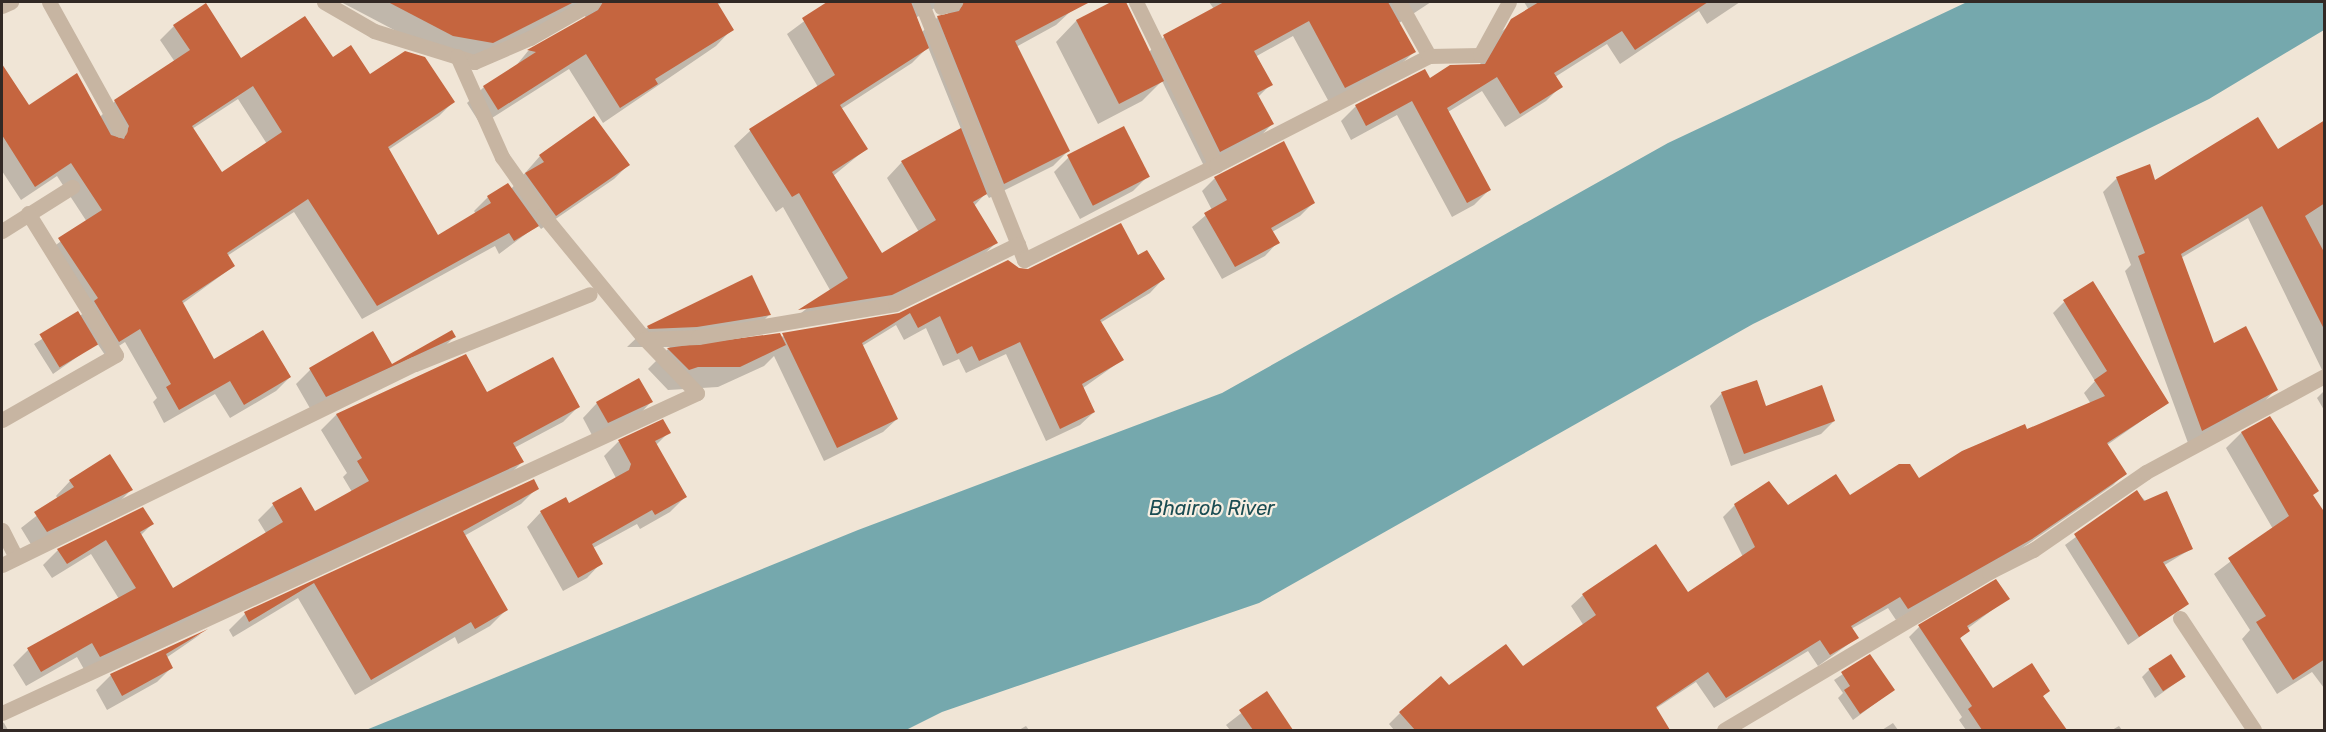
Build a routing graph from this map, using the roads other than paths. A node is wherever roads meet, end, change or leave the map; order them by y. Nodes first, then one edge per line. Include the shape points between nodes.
1 (11, 2) edge
2 (49, 2) edge
3 (324, 2) edge
4 (593, 2) edge
5 (921, 2) edge
6 (1136, 2) edge
7 (1399, 2) edge
8 (1509, 2) edge
9 (2, 6) edge
10 (457, 56) junction
11 (1429, 56) junction
12 (120, 130) dead end
13 (1216, 165) junction
14 (72, 187) dead end
15 (28, 213) junction
16 (2, 231) edge
17 (1018, 244) junction
18 (590, 294) dead end
19 (645, 339) junction
20 (2325, 376) edge
21 (2, 420) edge
22 (2, 530) edge
23 (16, 558) junction
24 (2, 565) edge
25 (2180, 618) dead end
26 (2, 713) edge
27 (1724, 730) edge
28 (2254, 730) edge

1 - 9 street
2 - 12 street
3 - 10 street via 374,31
4 - 10 street via 530,38 474,62
5 - 17 street
6 - 13 street
7 - 11 street
8 - 11 street via 1480,55
10 - 19 street via 502,157 543,215
11 - 13 street
13 - 17 street via 1024,260
14 - 15 street
15 - 16 street
15 - 21 street via 116,356
17 - 19 street via 895,304 698,337
18 - 23 street via 415,364
19 - 26 street via 697,393
20 - 27 street via 2146,472 2033,550 1989,572
22 - 23 street
23 - 24 street
25 - 28 street

